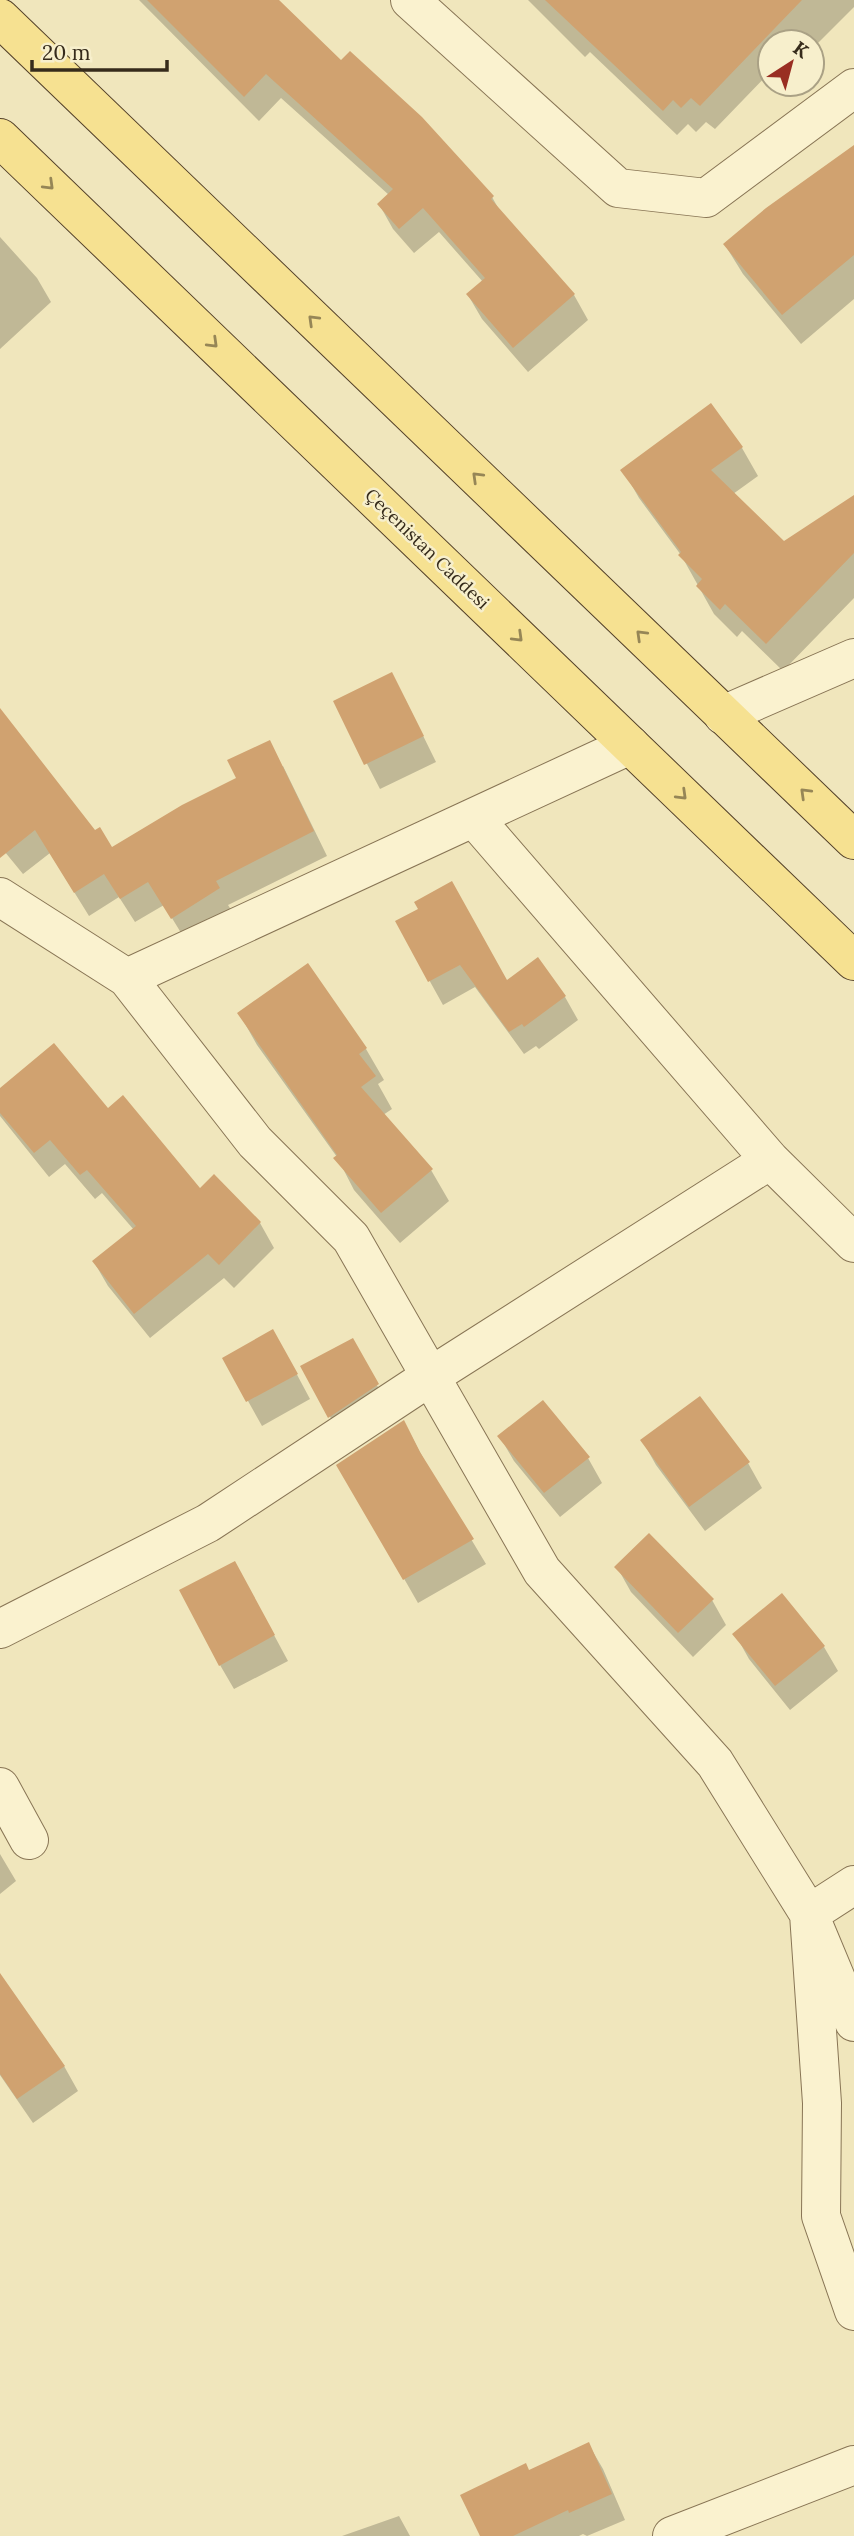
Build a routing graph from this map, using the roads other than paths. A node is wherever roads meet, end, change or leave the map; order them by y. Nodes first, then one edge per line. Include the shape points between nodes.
1 (410, 0) edge
2 (0, 18) edge
3 (854, 88) edge
4 (0, 138) edge
5 (854, 658) edge
6 (723, 715) junction
7 (630, 745) junction
8 (474, 818) junction
9 (854, 840) edge
10 (0, 897) edge
11 (854, 961) edge
12 (127, 978) junction
13 (770, 1160) junction
14 (854, 1243) edge
15 (430, 1376) junction
16 (0, 1629) edge
17 (0, 1787) edge
18 (29, 1840) dead end
19 (854, 1885) edge
20 (809, 1914) junction
21 (854, 2022) edge
22 (854, 2311) edge
23 (854, 2465) edge
24 (672, 2536) edge

1 - 3 street via 618,188 706,198
6 -> 2 main road
4 -> 7 main road, Çeçenistan Caddesi
5 - 6 street
9 -> 6 main road
7 - 8 street
7 -> 11 main road, Çeçenistan Caddesi
8 - 12 street
8 - 13 street
10 - 12 street
12 - 15 street via 255,1142 351,1238
13 - 14 street
13 - 15 street
15 - 16 street via 208,1522
15 - 20 street via 542,1571 715,1763
17 - 18 street
19 - 20 street
20 - 21 street
20 - 22 street via 822,2103 821,2216
23 - 24 street

